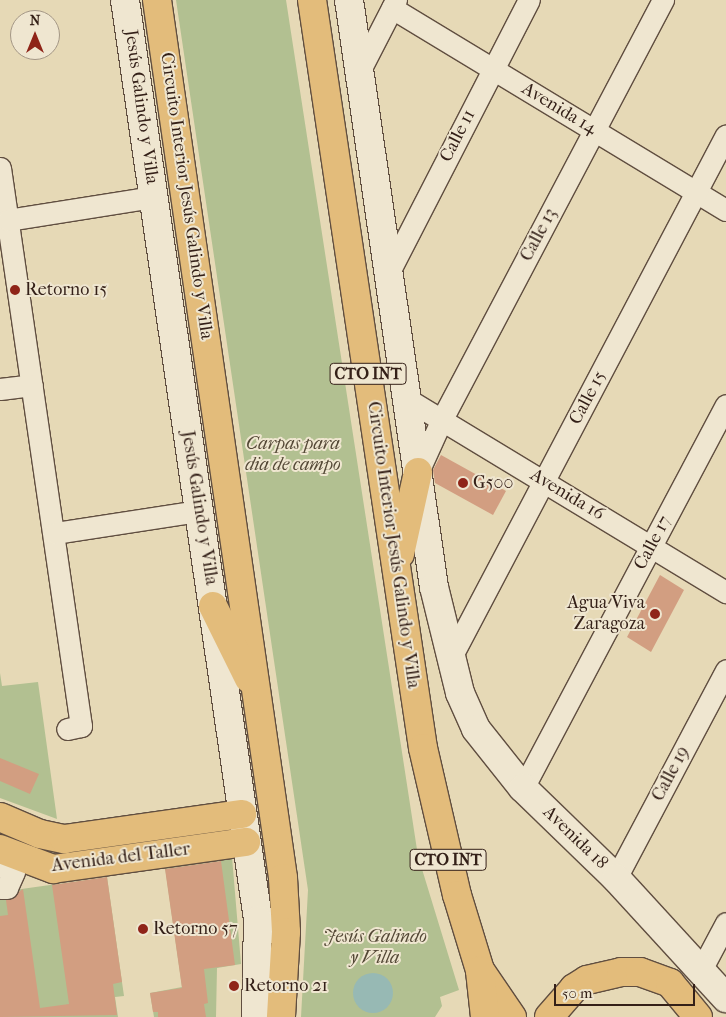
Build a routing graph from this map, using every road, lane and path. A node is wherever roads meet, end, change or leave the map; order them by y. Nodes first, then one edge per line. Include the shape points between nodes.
1 (126, 0) edge
2 (157, 0) edge
3 (312, 0) edge
4 (349, 0) edge
5 (529, 0) edge
6 (663, 0) edge
7 (394, 4) edge
8 (493, 68) junction
9 (359, 72) junction
10 (594, 130) junction
11 (726, 135) edge
12 (0, 168) edge
13 (696, 192) junction
14 (2, 193) edge
15 (154, 197) junction
16 (726, 210) edge
17 (8, 220) junction
18 (389, 272) junction
19 (32, 385) junction
20 (0, 389) edge
21 (407, 399) junction
22 (726, 405) edge
23 (442, 419) junction
24 (418, 472) junction
25 (544, 481) junction
26 (198, 511) junction
27 (54, 533) junction
28 (651, 546) junction
29 (397, 570) junction
30 (726, 592) edge
31 (214, 606) junction
32 (449, 662) junction
33 (726, 670) edge
34 (260, 702) junction
35 (67, 729) dead end
36 (523, 788) junction
37 (242, 814) junction
38 (0, 818) edge
39 (246, 842) junction
40 (0, 849) edge
41 (0, 866) edge
42 (616, 878) junction
43 (0, 888) edge
44 (726, 923) edge
45 (480, 970) junction
46 (701, 970) junction
47 (726, 998) edge
48 (256, 1017) edge
49 (281, 1017) edge
50 (485, 1017) edge
51 (512, 1017) edge
52 (549, 1017) edge
53 (698, 1017) edge

1 - 15 main road, Jesús Galindo y Villa
2 - 34 main road, Circuito Interior Jesús Galindo y Villa
3 - 29 main road, Circuito Interior Jesús Galindo y Villa / CTO INT
4 - 9 main road, CTO INT
5 - 8 street, Calle 11
6 - 10 street, Calle 13
7 - 8 street, Avenida 14
7 - 9 street
8 - 10 street, Avenida 14
8 - 18 street, Calle 11
9 - 18 main road, CTO INT
10 - 13 street, Avenida 14
10 - 23 street, Calle 13
11 - 13 street, Calle 15
12 - 14 street
13 - 16 street, Avenida 14
13 - 25 street, Calle 15
14 - 17 street
15 - 17 street
15 - 26 main road, Jesús Galindo y Villa
17 - 19 street
18 - 21 main road, CTO INT
19 - 20 street
19 - 27 street
21 - 23 street, Avenida 16
21 - 24 main road, CTO INT
22 - 28 street, Calle 17
23 - 24 street, Calle 13
23 - 25 street, Avenida 16
24 - 29 main road
24 - 32 main road, CTO INT via 434,587
25 - 28 street, Avenida 16
25 - 32 street, Calle 15
26 - 27 street
26 - 31 main road, Jesús Galindo y Villa
27 - 35 street via 81,726
28 - 30 street, Avenida 16
28 - 36 street, Calle 17
29 - 45 main road, Circuito Interior Jesús Galindo y Villa / CTO INT via 423,748 439,822
31 - 34 main road
31 - 37 main road, Jesús Galindo y Villa
32 - 36 main road, Avenida 18 via 476,729
33 - 42 street, Calle 19
34 - 49 main road, Circuito Interior Jesús Galindo y Villa via 284,898
36 - 42 main road, Avenida 18
37 - 38 main road, Avenida del Taller via 64,839 45,836
37 - 39 main road, Jesús Galindo y Villa
39 - 40 main road, Avenida del Taller via 53,869
39 - 48 main road, Jesús Galindo y Villa via 259,946
41 - 43 street via 14,872 7,888
42 - 46 main road, Avenida 18
44 - 46 street
45 - 50 main road
45 - 51 main road, Circuito Interior Jesús Galindo y Villa / CTO INT
46 - 47 main road, Avenida 18
52 - 53 main road via 574,988 588,980 621,972 656,976 670,983

